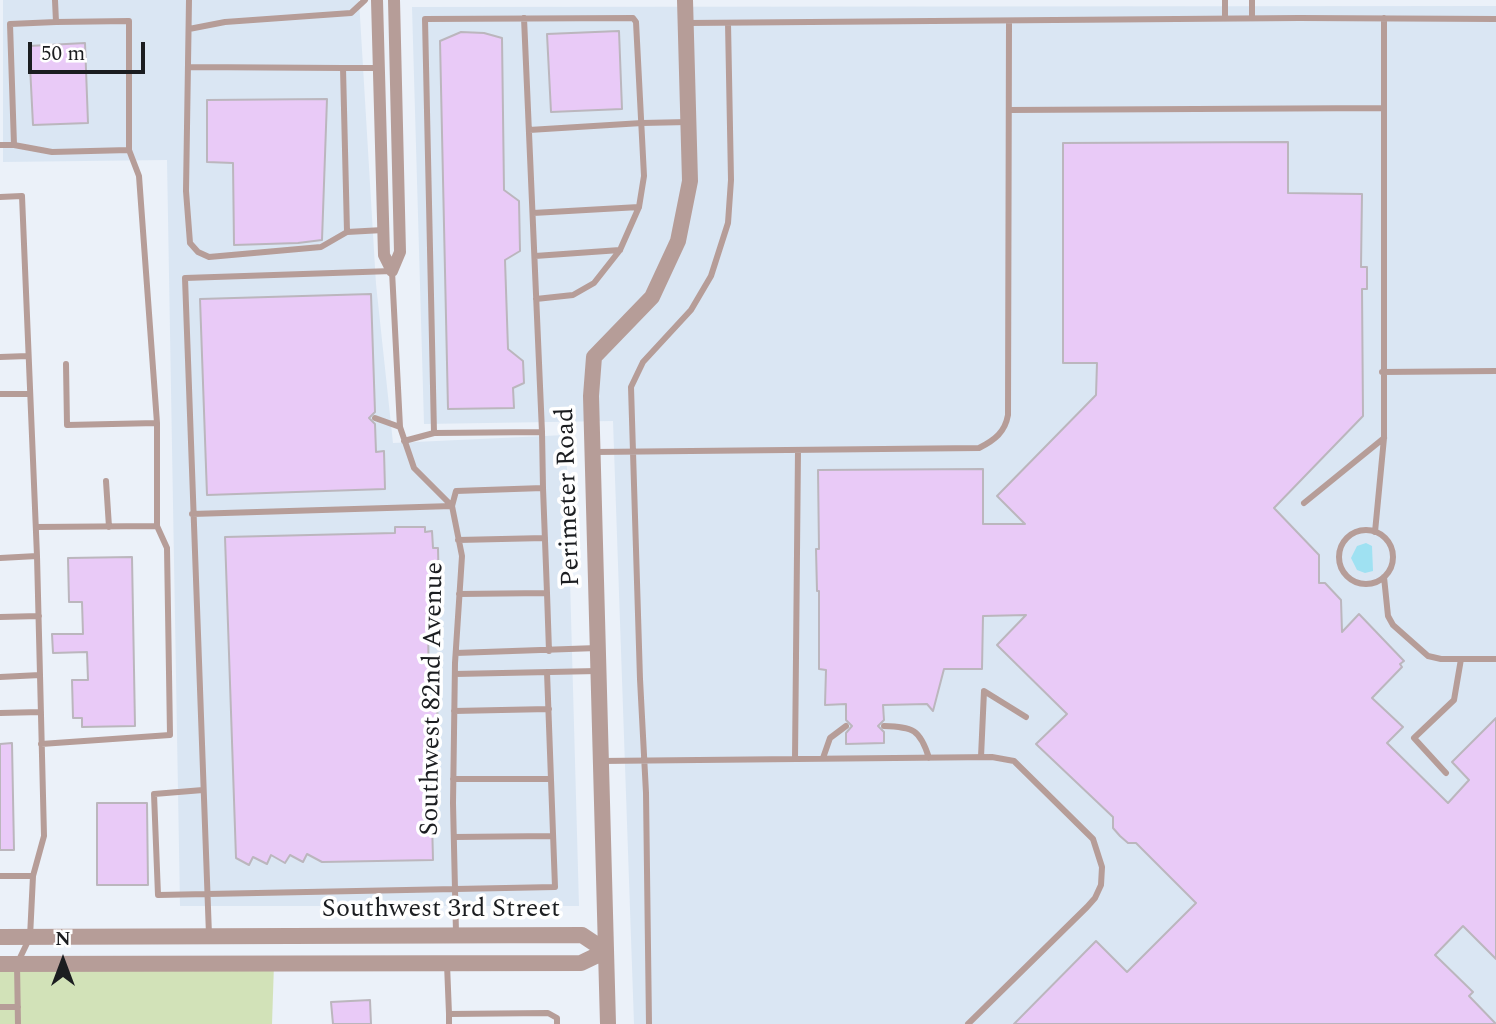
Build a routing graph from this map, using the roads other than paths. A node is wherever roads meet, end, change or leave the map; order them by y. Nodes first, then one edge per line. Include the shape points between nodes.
1 (55, 0) edge
2 (189, 0) edge
3 (365, 0) edge
4 (377, 0) edge
5 (394, 0) edge
6 (685, 0) edge
7 (1225, 0) edge
8 (1252, 0) edge
9 (524, 18) junction
10 (1225, 18) junction
11 (1252, 18) junction
12 (1384, 18) junction
13 (1496, 19) edge
14 (1009, 20) junction
15 (56, 22) junction
16 (686, 23) junction
17 (728, 23) junction
18 (189, 29) junction
19 (189, 67) junction
20 (343, 68) junction
21 (378, 68) junction
22 (1383, 108) junction
23 (1009, 110) junction
24 (642, 122) junction
25 (688, 122) junction
26 (379, 126) junction
27 (397, 126) junction
28 (529, 130) junction
29 (0, 145) edge
30 (14, 145) junction
31 (129, 150) junction
32 (0, 197) edge
33 (639, 207) junction
34 (533, 213) junction
35 (383, 230) junction
36 (347, 232) junction
37 (620, 250) junction
38 (534, 256) junction
39 (392, 271) junction
40 (536, 299) junction
41 (28, 356) junction
42 (0, 357) edge
43 (66, 364) dead end
44 (1496, 371) edge
45 (1382, 372) junction
46 (0, 394) edge
47 (30, 394) junction
48 (375, 418) dead end
49 (157, 423) junction
50 (400, 427) junction
51 (542, 432) junction
52 (434, 433) junction
53 (1384, 438) junction
54 (404, 440) junction
55 (798, 450) junction
56 (633, 451) junction
57 (593, 452) junction
58 (106, 481) dead end
59 (542, 488) junction
60 (1304, 503) dead end
61 (452, 506) junction
62 (192, 514) junction
63 (157, 526) junction
64 (36, 527) junction
65 (109, 527) junction
66 (1375, 532) junction
67 (545, 538) junction
68 (458, 541) junction
69 (37, 556) junction
70 (0, 558) edge
71 (1384, 577) junction
72 (547, 593) junction
73 (459, 594) junction
74 (38, 616) junction
75 (0, 617) edge
76 (598, 648) junction
77 (549, 651) junction
78 (456, 653) junction
79 (1461, 659) junction
80 (1496, 659) edge
81 (599, 671) junction
82 (547, 672) junction
83 (455, 674) junction
84 (40, 675) junction
85 (0, 677) edge
86 (549, 709) junction
87 (454, 711) junction
88 (41, 712) junction
89 (0, 713) edge
90 (1026, 717) dead end
91 (846, 726) dead end
92 (884, 726) dead end
93 (41, 744) junction
94 (981, 757) junction
95 (822, 758) junction
96 (929, 758) junction
97 (795, 759) junction
98 (645, 760) junction
99 (601, 761) junction
100 (1446, 774) dead end
101 (453, 779) junction
102 (551, 779) junction
103 (203, 790) junction
104 (553, 836) junction
105 (454, 837) junction
106 (0, 876) edge
107 (33, 876) junction
108 (455, 890) junction
109 (207, 893) junction
110 (418, 936) junction
111 (456, 936) junction
112 (0, 937) edge
113 (30, 937) junction
114 (209, 937) junction
115 (606, 951) junction
116 (447, 963) junction
117 (0, 964) edge
118 (17, 964) junction
119 (410, 964) junction
120 (0, 1007) edge
121 (18, 1007) junction
122 (449, 1014) junction
123 (18, 1024) edge
124 (449, 1024) edge
125 (557, 1024) edge
126 (608, 1024) edge
127 (649, 1024) edge
128 (968, 1024) edge

1 - 15 lane
2 - 18 lane
3 - 18 lane via 352,13
4 - 21 street
5 - 27 street
6 - 16 street, Perimeter Road
7 - 10 lane
8 - 11 lane
9 - 24 lane via 635,19
9 - 28 lane
9 - 52 lane via 425,19
10 - 11 lane
10 - 14 lane
11 - 12 lane
12 - 13 lane
12 - 22 lane
14 - 17 lane
14 - 23 lane
15 - 30 lane via 10,24
15 - 31 lane via 128,21
16 - 17 lane
16 - 25 street, Perimeter Road
17 - 56 lane via 728,223 711,276 691,310 643,362 631,387
18 - 19 lane
19 - 20 lane
19 - 36 lane via 186,191 190,243 198,252 209,257 321,247
20 - 21 lane
20 - 36 lane
21 - 26 street
22 - 23 lane
22 - 45 lane
23 - 55 lane via 1006,427 979,448
24 - 25 lane
24 - 28 lane
24 - 33 lane via 644,176
25 - 57 street, Perimeter Road via 690,181 678,242 652,297 594,357
26 - 27 street
26 - 35 street
27 - 39 street via 400,252
28 - 34 lane
29 - 30 lane
30 - 31 lane via 52,152
31 - 49 lane via 139,176
32 - 41 lane via 22,196
33 - 34 lane
33 - 37 lane
34 - 38 lane
35 - 36 lane
35 - 39 street via 384,255
37 - 38 lane
37 - 40 lane via 594,283 573,295
38 - 40 lane
39 - 50 lane
39 - 62 lane via 185,278
40 - 51 lane
41 - 42 lane
41 - 47 lane
43 - 49 lane via 67,425
44 - 45 lane
45 - 53 lane
46 - 47 lane
47 - 64 lane
48 - 50 lane
49 - 63 lane
50 - 54 lane
51 - 52 lane
51 - 59 lane
52 - 54 lane
53 - 60 lane
53 - 66 lane
54 - 61 lane via 414,468
55 - 56 lane
55 - 97 lane
56 - 57 lane
56 - 98 lane
57 - 76 street, Perimeter Road
58 - 65 lane
59 - 61 lane via 456,491
59 - 67 lane
61 - 62 lane
61 - 68 lane, Southwest 82nd Avenue
62 - 103 lane
63 - 65 lane
63 - 93 lane via 167,548 170,735
64 - 65 lane
64 - 69 lane
66 - 71 lane via 1384,536 1392,552 1390,570
66 - 71 lane via 1350,535 1339,558 1352,580 1368,584
67 - 68 lane
67 - 72 lane
68 - 73 lane, Southwest 82nd Avenue via 462,556
69 - 70 lane
69 - 74 lane
71 - 79 lane via 1388,617 1394,625 1428,656
72 - 73 lane
72 - 77 lane
73 - 78 lane, Southwest 82nd Avenue
74 - 75 lane
74 - 84 lane
76 - 77 lane
76 - 81 street, Perimeter Road
77 - 78 lane
78 - 83 lane, Southwest 82nd Avenue
79 - 80 lane
79 - 100 lane via 1454,700 1414,738
81 - 82 lane
81 - 99 street, Perimeter Road
82 - 83 lane
82 - 86 lane
83 - 87 lane, Southwest 82nd Avenue
84 - 85 lane
84 - 88 lane
86 - 87 lane
86 - 102 lane
87 - 101 lane, Southwest 82nd Avenue
88 - 89 lane
88 - 93 lane
90 - 94 lane via 984,691
91 - 95 lane via 830,738
92 - 96 lane via 909,727 923,739
93 - 107 lane via 44,836
94 - 96 lane
94 - 128 lane via 1014,761 1093,839 1102,867 1095,898
95 - 96 lane
95 - 97 lane
97 - 98 lane
98 - 99 lane
98 - 127 lane
99 - 115 street, Perimeter Road
101 - 102 lane
101 - 105 lane, Southwest 82nd Avenue
102 - 104 lane
103 - 109 lane
103 - 109 lane via 154,794 158,895
104 - 105 lane
104 - 108 lane via 555,887
105 - 108 lane, Southwest 82nd Avenue
106 - 107 lane
107 - 113 lane
108 - 109 lane
108 - 111 lane, Southwest 82nd Avenue
109 - 114 lane
110 - 111 street, Southwest 3rd Street
110 - 114 street, Southwest 3rd Street
110 - 119 street
111 - 115 street, Southwest 3rd Street via 582,935
112 - 113 street, Southwest 3rd Street
113 - 114 street, Southwest 3rd Street
113 - 118 lane
115 - 116 street, Southwest 3rd Street via 581,963
115 - 126 street, Perimeter Road
116 - 119 street, Southwest 3rd Street
116 - 122 lane
117 - 118 street, Southwest 3rd Street
118 - 119 street, Southwest 3rd Street
118 - 121 lane
120 - 121 lane
121 - 123 lane
122 - 124 lane
122 - 125 lane via 548,1013 557,1018

